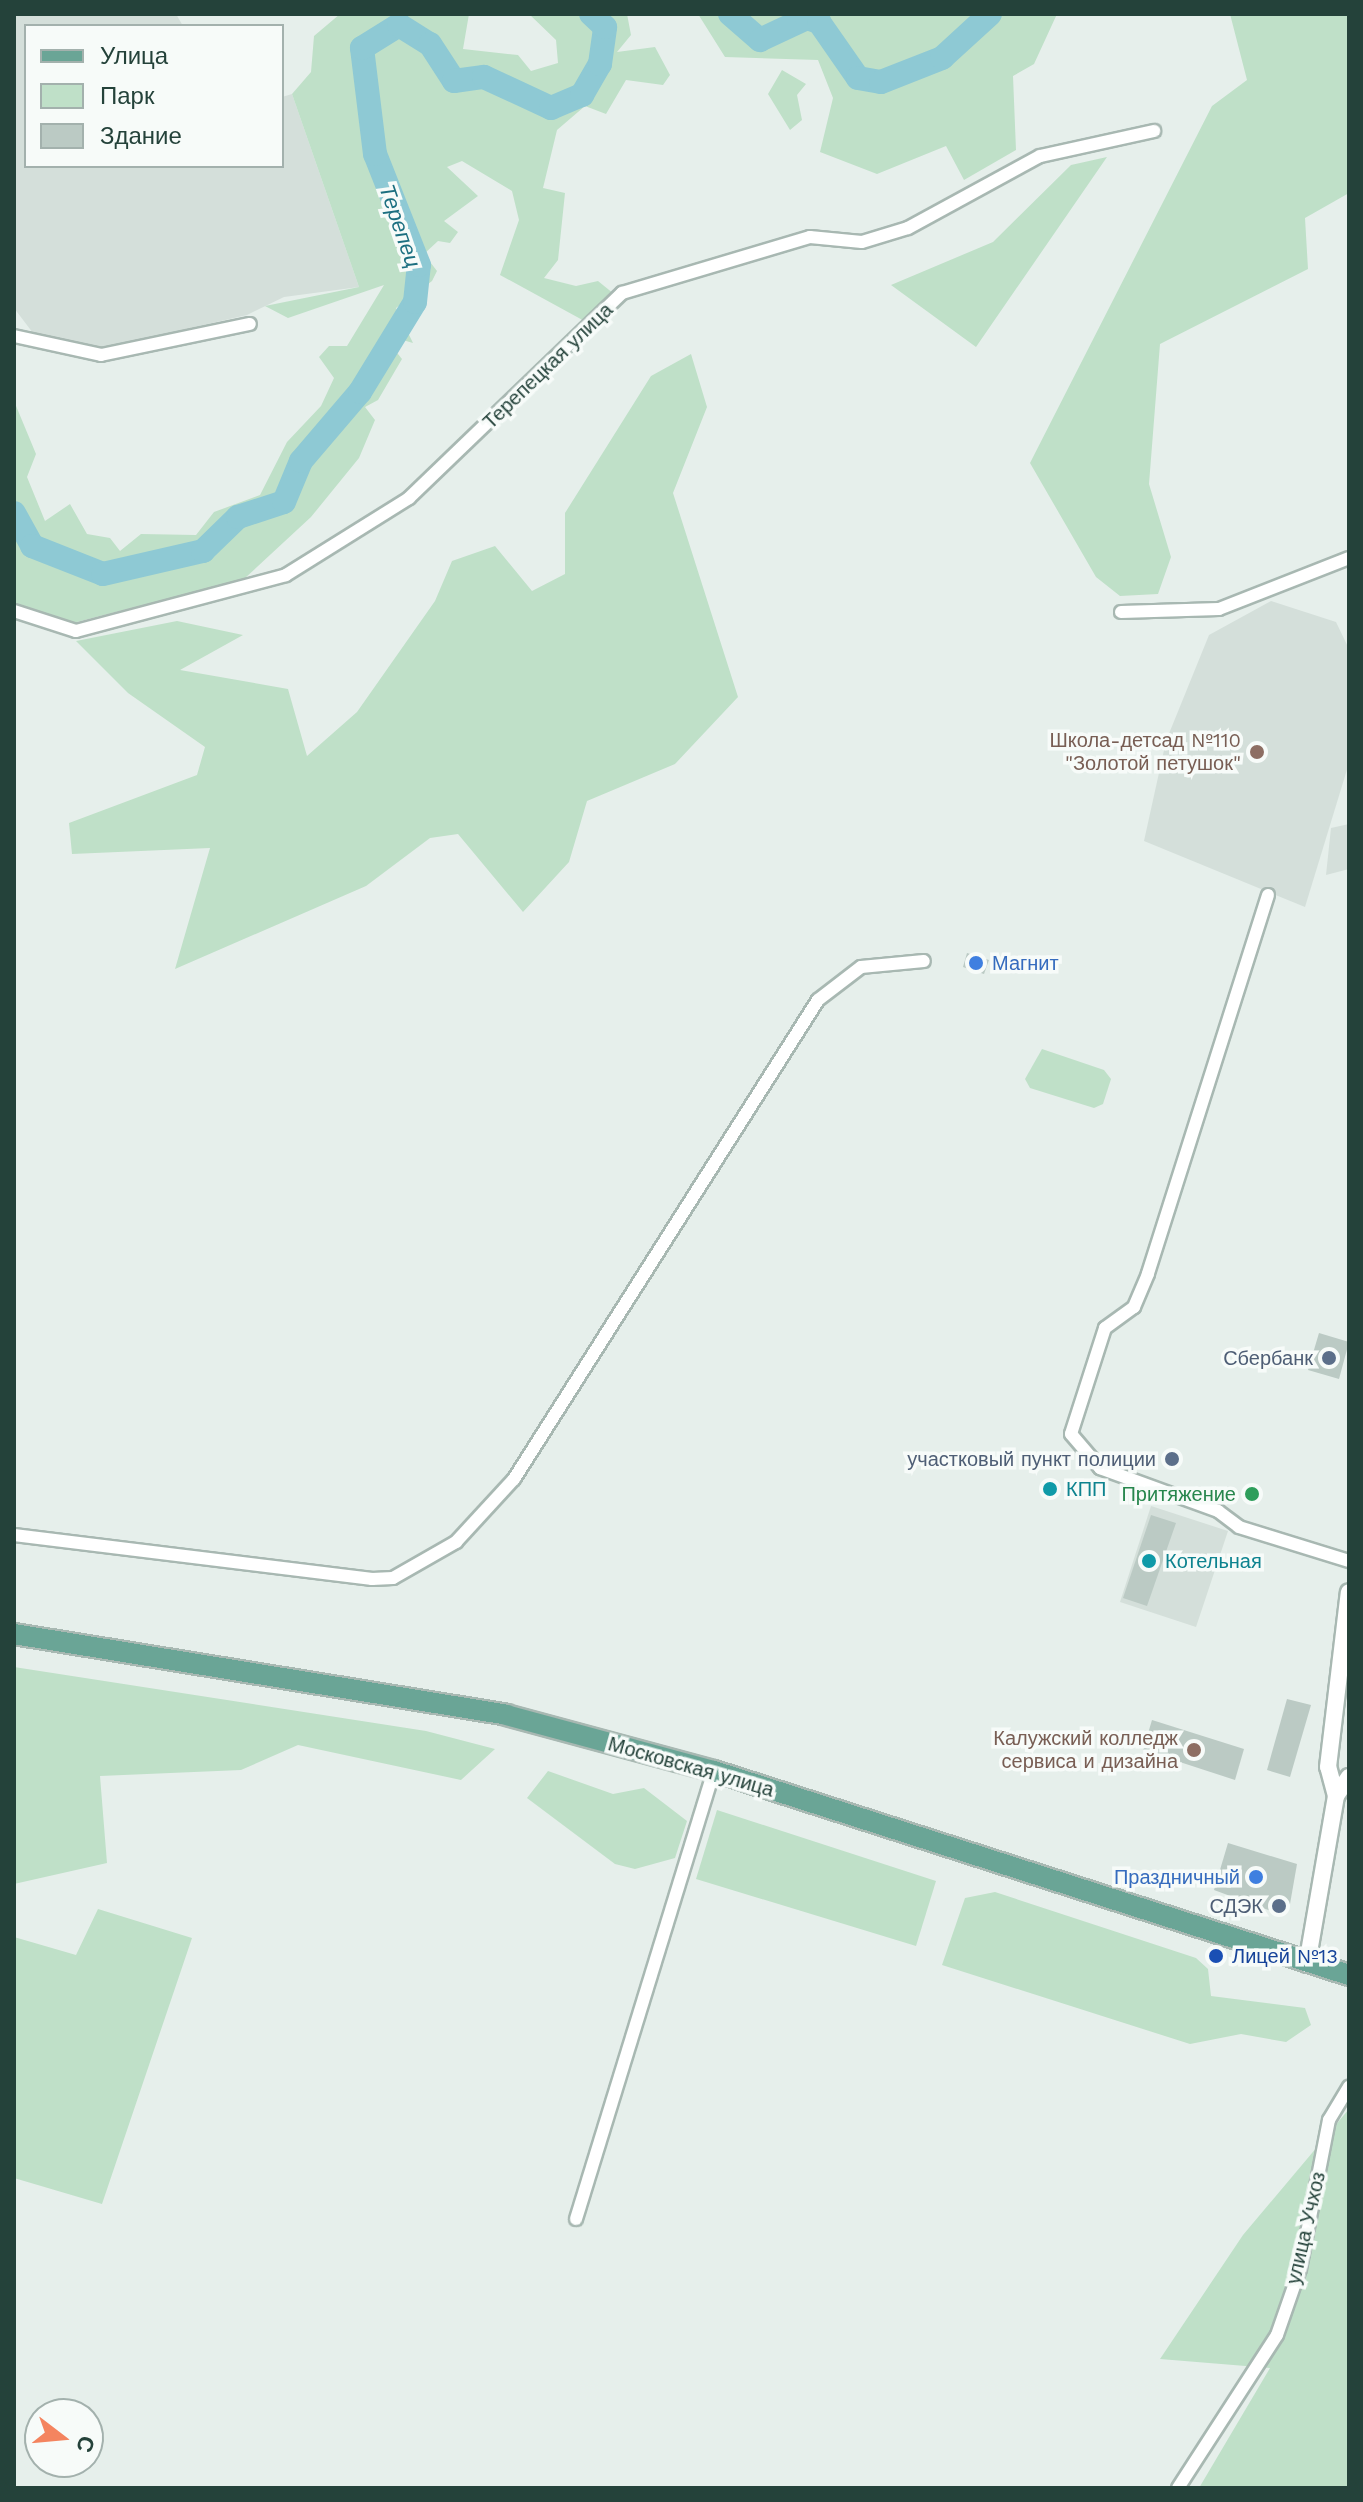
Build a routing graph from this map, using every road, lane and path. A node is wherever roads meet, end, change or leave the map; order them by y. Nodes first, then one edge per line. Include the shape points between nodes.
1 (1154, 131) dead end
2 (250, 324) dead end
3 (14, 336) edge
4 (1349, 558) edge
5 (14, 611) edge
6 (1121, 612) dead end
7 (1268, 895) dead end
8 (924, 961) dead end
9 (14, 1535) edge
10 (1349, 1561) edge
11 (1349, 1592) edge
12 (14, 1634) edge
13 (714, 1771) junction
14 (1349, 1777) edge
15 (1343, 1794) edge
16 (1307, 1964) junction
17 (1349, 1975) edge
18 (1349, 2087) edge
19 (576, 2219) dead end
20 (1178, 2488) edge

1 - 5 street, Терепецкая улица via 1040,156 908,228 862,242 810,237 622,293 409,498 286,575 76,631
2 - 3 street via 101,355
4 - 6 street via 1219,609
7 - 10 street via 1148,1274 1134,1307 1105,1328 1071,1434 1100,1468 1218,1511 1239,1527
8 - 9 street via 861,967 818,1000 514,1479 456,1542 393,1578 372,1579
11 - 15 street via 1328,1767
12 - 13 main road, Московская улица via 429,1700
13 - 16 main road, Московская улица
13 - 19 street
14 - 15 street
15 - 16 street
16 - 17 main road, Московская улица
18 - 20 street, улица Учхоз via 1329,2120 1300,2269 1277,2335

